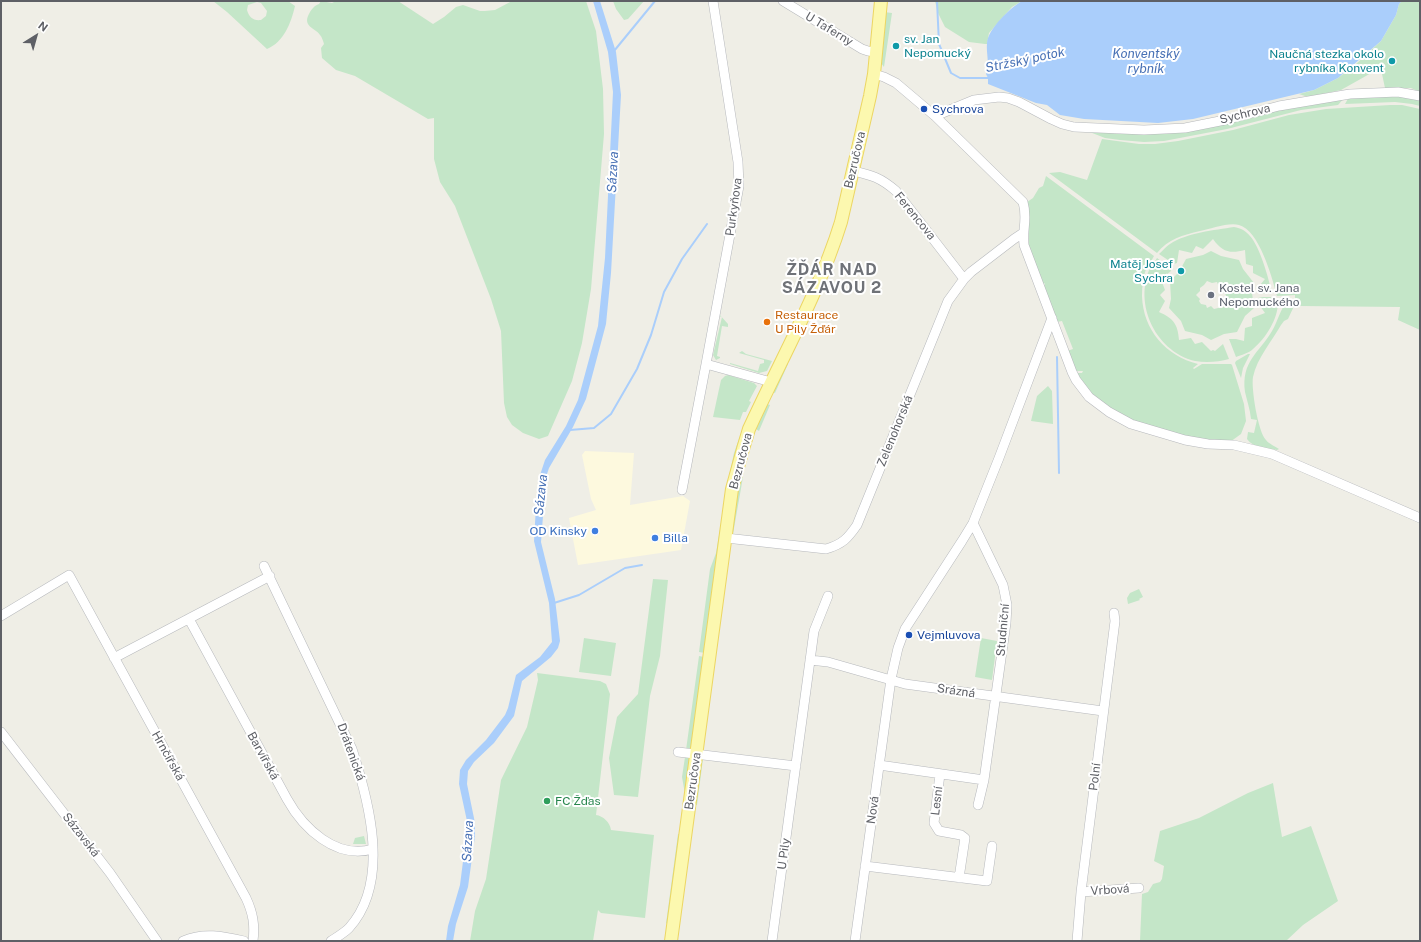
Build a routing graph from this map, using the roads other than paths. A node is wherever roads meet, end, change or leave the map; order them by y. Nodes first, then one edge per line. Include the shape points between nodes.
1 (714, 1) edge
2 (783, 1) edge
3 (881, 1) edge
4 (876, 52) junction
5 (874, 74) junction
6 (1420, 96) edge
7 (935, 116) junction
8 (853, 171) junction
9 (1023, 234) junction
10 (964, 279) junction
11 (1052, 318) junction
12 (706, 364) junction
13 (771, 382) junction
14 (682, 490) dead end
15 (1420, 518) edge
16 (973, 523) junction
17 (726, 538) junction
18 (264, 566) dead end
19 (270, 576) junction
20 (828, 596) dead end
21 (1114, 613) dead end
22 (1, 616) edge
23 (189, 619) junction
24 (114, 658) junction
25 (810, 660) junction
26 (891, 679) junction
27 (996, 696) junction
28 (1103, 711) junction
29 (2, 737) edge
30 (678, 752) dead end
31 (697, 754) junction
32 (879, 765) junction
33 (796, 766) junction
34 (940, 774) junction
35 (984, 780) junction
36 (978, 805) dead end
37 (992, 846) dead end
38 (373, 850) junction
39 (865, 866) junction
40 (959, 878) junction
41 (1139, 888) dead end
42 (1081, 892) junction
43 (157, 941) edge
44 (183, 941) edge
45 (244, 941) edge
46 (253, 941) edge
47 (332, 941) edge
48 (672, 941) edge
49 (772, 941) edge
50 (855, 941) edge
51 (1076, 941) edge

1 - 12 street, Purkyňova via 738,162 739,186
2 - 4 street, U Taferny via 862,49
3 - 4 main road, Bezručova
4 - 5 main road, Bezručova
5 - 7 street via 896,83
5 - 8 main road, Bezručova
6 - 7 street, Sychrova via 1398,92 1350,94 1279,106 1184,128 1144,130 1074,127 1051,119 1019,102 999,97 974,100
7 - 9 street via 1023,202 1026,211
8 - 10 street, Ferencova via 873,175 896,191
8 - 13 main road, Bezručova via 841,222 821,278
9 - 10 street, Zelenohorská
9 - 11 street via 1024,245
10 - 17 street, Zelenohorská via 945,308 857,524 847,539 826,549
11 - 15 street via 1076,380 1089,397 1131,424 1185,440 1234,445 1272,454
11 - 16 street
12 - 13 street
12 - 14 street, Purkyňova
13 - 17 main road, Bezručova via 742,449 732,489
16 - 26 street via 905,629
16 - 27 street, Studniční via 1000,577 1007,606
17 - 31 main road, Bezručova
18 - 19 street, Drátenická
19 - 23 street
19 - 38 street, Drátenická via 352,749 367,805
20 - 25 street, U Pily via 814,631
21 - 28 street, Polní
22 - 24 street, Hrnčířská via 69,575
23 - 24 street
23 - 38 street, Barvířská via 300,820 312,832 330,843 356,852
24 - 46 street, Hrnčířská via 251,908 254,922
25 - 26 street, Srázná via 828,662
25 - 33 street, U Pily
26 - 27 street, Srázná via 905,684
26 - 32 street, Nová
27 - 28 street, Srázná
27 - 35 street
28 - 42 street, Polní
29 - 43 street, Sázavská via 110,873
30 - 31 street
31 - 33 street
31 - 48 main road, Bezručova
32 - 34 street, Lesní
32 - 39 street, Nová
33 - 49 street, U Pily
34 - 35 street, Lesní
34 - 40 street, Lesní via 934,823 939,831 965,838
35 - 36 street
37 - 40 street via 987,881
38 - 47 street, Drátenická via 372,875 362,907 348,928
39 - 40 street
39 - 50 street, Nová
41 - 42 street, Vrbová
42 - 51 street, Polní
44 - 45 street via 212,935

